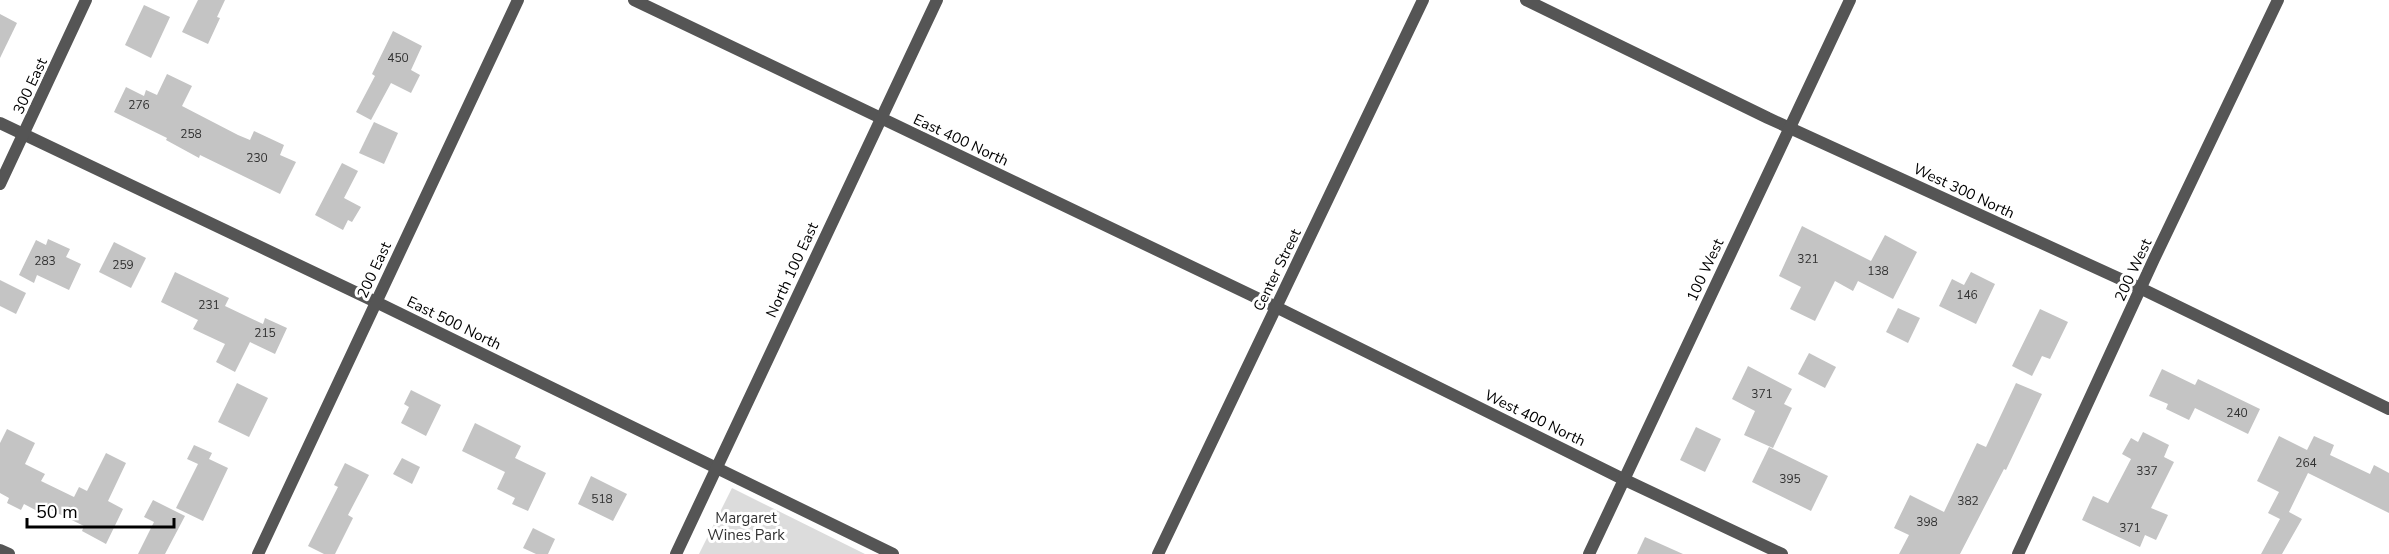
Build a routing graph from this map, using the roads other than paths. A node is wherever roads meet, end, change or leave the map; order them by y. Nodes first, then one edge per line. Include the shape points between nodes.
1 (86, 0) edge
2 (518, 0) edge
3 (634, 0) edge
4 (937, 0) edge
5 (1423, 0) edge
6 (1526, 0) edge
7 (1850, 0) edge
8 (2278, 0) edge
9 (880, 119) junction
10 (0, 123) edge
11 (1788, 127) junction
12 (24, 134) junction
13 (0, 184) edge
14 (2140, 288) junction
15 (376, 302) junction
16 (1276, 307) junction
17 (2389, 409) edge
18 (717, 467) junction
19 (1623, 479) junction
20 (0, 550) edge
21 (9, 554) edge
22 (258, 554) edge
23 (676, 554) edge
24 (893, 554) edge
25 (1158, 554) edge
26 (1589, 554) edge
27 (1782, 554) edge
28 (2019, 554) edge

1 - 12 street, 300 East
2 - 15 street, 200 East
3 - 9 street, East 400 North
4 - 9 street, North 100 East
5 - 16 street, Center Street
6 - 11 street, West 300 North
7 - 11 street, 100 West
8 - 14 street, 200 West
9 - 16 street, East 400 North
9 - 18 street, North 100 East
10 - 12 street, East 500 North
11 - 14 street, West 300 North
11 - 19 street, 100 West
12 - 13 street, 300 East
12 - 15 street, East 500 North
14 - 17 street, West 300 North
14 - 28 street, 200 West
15 - 18 street, East 500 North
15 - 22 street, 200 East
16 - 19 street, West 400 North
16 - 25 street, Center Street
18 - 23 street, North 100 East
18 - 24 street, East 500 North
19 - 26 street, 100 West
19 - 27 street, West 400 North
20 - 21 street

